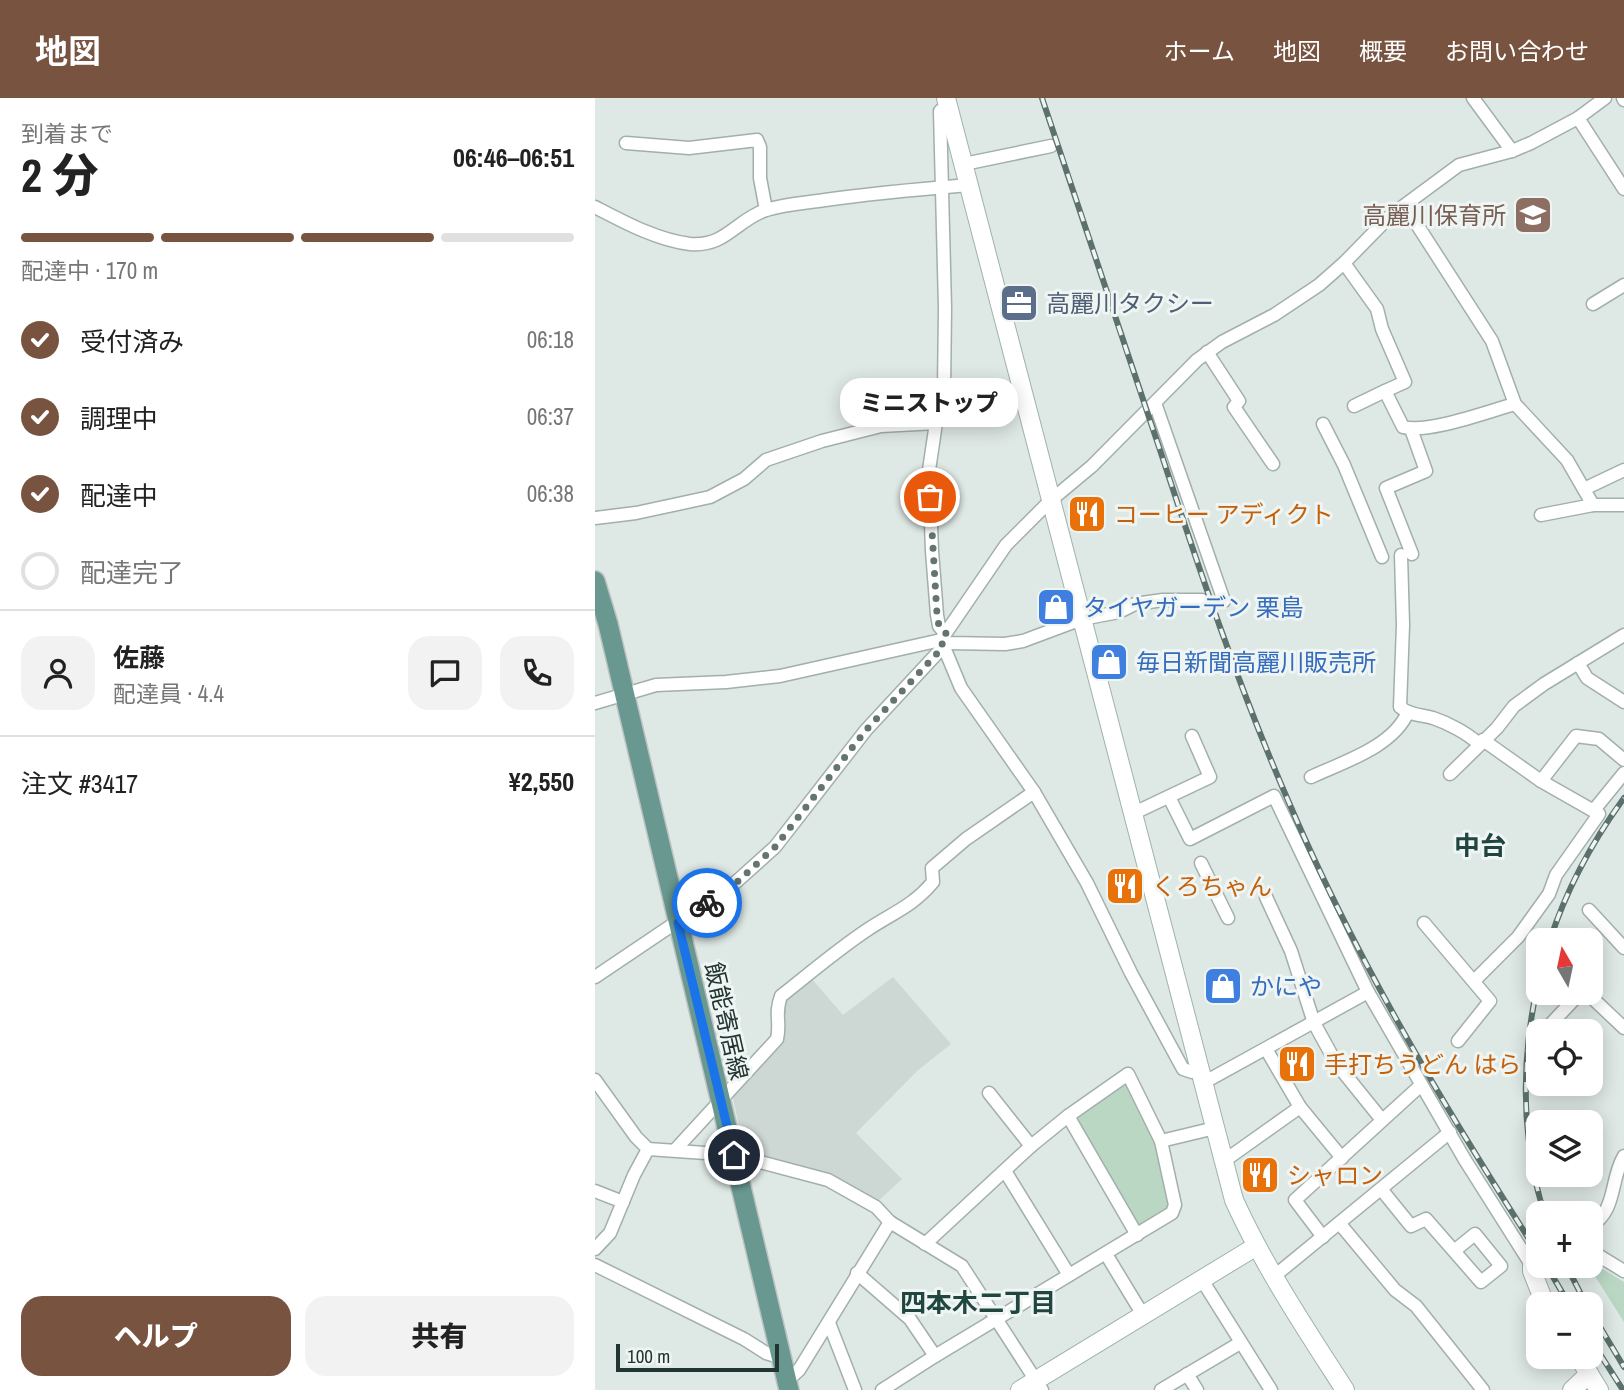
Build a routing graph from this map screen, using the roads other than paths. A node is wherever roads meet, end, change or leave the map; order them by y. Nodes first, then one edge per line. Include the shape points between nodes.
1 (1473, 98) edge
2 (1605, 98) edge
3 (947, 101) edge
4 (1578, 118) junction
5 (626, 143) dead end
6 (1051, 146) dead end
7 (1512, 151) junction
8 (964, 164) junction
9 (969, 185) junction
10 (943, 187) junction
11 (1624, 189) edge
12 (1405, 206) junction
13 (595, 207) edge
14 (766, 210) junction
15 (1345, 263) junction
16 (1624, 285) edge
17 (1593, 304) dead end
18 (1207, 352) junction
19 (1385, 391) junction
20 (1155, 403) junction
21 (1515, 404) junction
22 (1354, 406) dead end
23 (936, 424) junction
24 (1322, 424) dead end
25 (1411, 429) junction
26 (1273, 464) dead end
27 (1624, 470) edge
28 (1584, 489) junction
29 (1050, 501) junction
30 (1594, 505) junction
31 (1624, 505) edge
32 (1541, 515) dead end
33 (595, 518) edge
34 (1382, 557) dead end
35 (595, 581) edge
36 (1202, 600) dead end
37 (1224, 601) dead end
38 (1082, 619) junction
39 (1624, 635) edge
40 (943, 640) junction
41 (1578, 663) junction
42 (624, 693) junction
43 (595, 702) edge
44 (1624, 702) edge
45 (1408, 712) junction
46 (1192, 736) dead end
47 (1481, 742) junction
48 (1624, 760) edge
49 (1624, 773) edge
50 (1450, 774) dead end
51 (1311, 777) dead end
52 (1541, 781) junction
53 (1034, 792) junction
54 (1169, 797) junction
55 (1594, 810) junction
56 (1132, 814) junction
57 (1201, 863) dead end
58 (1266, 897) dead end
59 (1588, 910) dead end
60 (1228, 918) dead end
61 (678, 923) junction
62 (1424, 923) dead end
63 (1624, 948) edge
64 (595, 977) edge
65 (1474, 981) junction
66 (1367, 992) junction
67 (1570, 1005) edge
68 (1598, 1005) edge
69 (1556, 1019) edge
70 (1314, 1023) junction
71 (1624, 1028) edge
72 (1458, 1041) dead end
73 (1266, 1049) junction
74 (1202, 1077) junction
75 (595, 1080) edge
76 (1420, 1086) junction
77 (989, 1093) dead end
78 (720, 1100) junction
79 (1300, 1107) junction
80 (1068, 1116) junction
81 (1383, 1120) junction
82 (1215, 1128) junction
83 (1450, 1132) junction
84 (1161, 1141) junction
85 (1031, 1146) junction
86 (648, 1149) junction
87 (675, 1150) junction
88 (734, 1155) junction
89 (1624, 1156) edge
90 (1342, 1158) junction
91 (1224, 1161) junction
92 (1005, 1171) junction
93 (1381, 1189) junction
94 (595, 1191) edge
95 (623, 1202) junction
96 (1603, 1215) edge
97 (890, 1222) junction
98 (1340, 1224) junction
99 (1137, 1235) junction
100 (1323, 1237) junction
101 (925, 1244) junction
102 (1255, 1247) junction
103 (595, 1249) edge
104 (1526, 1250) edge
105 (1454, 1251) dead end
106 (1106, 1254) junction
107 (1603, 1258) edge
108 (595, 1265) edge
109 (1624, 1271) edge
110 (857, 1273) junction
111 (1069, 1275) junction
112 (1272, 1278) junction
113 (1202, 1280) junction
114 (1143, 1315) junction
115 (996, 1320) junction
116 (829, 1323) junction
117 (1240, 1343) junction
118 (936, 1356) junction
119 (782, 1358) junction
120 (1586, 1369) edge
121 (1187, 1374) junction
122 (1589, 1374) junction
123 (1039, 1385) edge
124 (788, 1386) edge
125 (855, 1390) edge
126 (881, 1390) edge
127 (1020, 1390) edge
128 (1161, 1390) edge
129 (1197, 1390) edge
130 (1271, 1390) edge
131 (1345, 1390) edge
132 (1483, 1390) edge
133 (1572, 1390) edge
134 (1599, 1390) edge

1 - 7 street
2 - 4 street
3 - 8 street
3 - 10 street via 940,111
4 - 7 street
4 - 11 street
5 - 14 street via 689,148 757,140
6 - 8 street
7 - 12 street via 1459,166
8 - 9 street
9 - 10 street
9 - 29 street
10 - 14 street
10 - 23 street via 944,390
12 - 15 street
12 - 21 street via 1492,341
13 - 14 street via 689,244 714,243 750,216
15 - 18 street via 1274,315
15 - 19 street via 1377,309 1405,382
16 - 17 street
18 - 20 street
18 - 26 street via 1239,401 1234,407
19 - 22 street
19 - 25 street via 1403,427
20 - 29 street
20 - 37 street
21 - 25 street
21 - 28 street via 1567,460
23 - 33 street via 881,426 822,442 766,460 744,479 710,497
23 - 40 street via 929,470 937,615
24 - 34 street
25 - 45 street via 1426,471 1386,488 1406,555 1399,702
27 - 28 street
28 - 30 street
29 - 38 street
29 - 40 street via 1006,545
30 - 31 street
30 - 32 street
35 - 42 main road, 飯能寄居線
36 - 38 street via 1135,604
38 - 40 street via 1005,644
38 - 56 street
39 - 41 street
40 - 42 street via 780,676 666,684
40 - 53 street via 961,688
40 - 61 street via 775,847 736,883
41 - 44 street via 1587,678
41 - 47 street via 1514,706
42 - 43 street
42 - 61 main road, 飯能寄居線
45 - 47 street
45 - 51 street via 1402,725 1373,747
46 - 54 street via 1210,777
47 - 50 street
47 - 52 street
48 - 52 street via 1599,739 1576,736
49 - 55 street
52 - 55 street
53 - 74 street via 1087,883 1183,1069
53 - 78 street via 932,868 933,882 898,913 869,929 781,996 776,1010 777,1039
54 - 56 street
54 - 66 street via 1190,839 1274,796
55 - 65 street via 1599,814 1556,875 1549,894 1509,947
56 - 74 street
57 - 60 street
58 - 70 street via 1291,951
59 - 63 street
61 - 64 street
61 - 78 main road, 飯能寄居線
62 - 65 street
65 - 72 street via 1490,1001
66 - 70 street
66 - 76 street
67 - 69 street
68 - 71 street
70 - 73 street
70 - 81 street via 1336,1063
73 - 74 street
73 - 79 street
74 - 82 street
75 - 86 street
76 - 81 street
76 - 83 street
77 - 85 street
78 - 87 street
78 - 88 main road, 飯能寄居線
79 - 90 street
79 - 91 street
80 - 84 street via 1128,1074
80 - 85 street
80 - 99 street
81 - 90 street
82 - 84 street
82 - 91 street
83 - 93 street
83 - 104 street
84 - 99 street via 1175,1209
85 - 92 street
86 - 87 street
86 - 95 street
87 - 88 street
88 - 97 street via 828,1180 876,1207
88 - 119 main road, 飯能寄居線
89 - 96 street via 1617,1167 1611,1203
90 - 100 street via 1295,1200
91 - 102 street via 1234,1200
92 - 101 street
92 - 111 street
93 - 98 street
93 - 105 street via 1411,1226 1426,1219
94 - 95 street
95 - 103 street via 610,1233
97 - 101 street
97 - 110 street
98 - 100 street
98 - 132 street via 1395,1290 1416,1306
99 - 106 street
100 - 112 street
101 - 115 street via 962,1266
102 - 112 street
102 - 113 street
106 - 111 street
106 - 114 street
107 - 109 street
108 - 119 street
110 - 116 street
110 - 118 street via 909,1320
111 - 115 street
112 - 131 street
113 - 114 street
113 - 117 street
114 - 123 street
115 - 118 street
115 - 123 street
116 - 124 street
116 - 125 street
117 - 121 street
117 - 130 street
118 - 126 street
119 - 124 main road, 飯能寄居線
120 - 122 street
121 - 128 street
121 - 129 street
122 - 133 street
122 - 134 street
123 - 127 street

